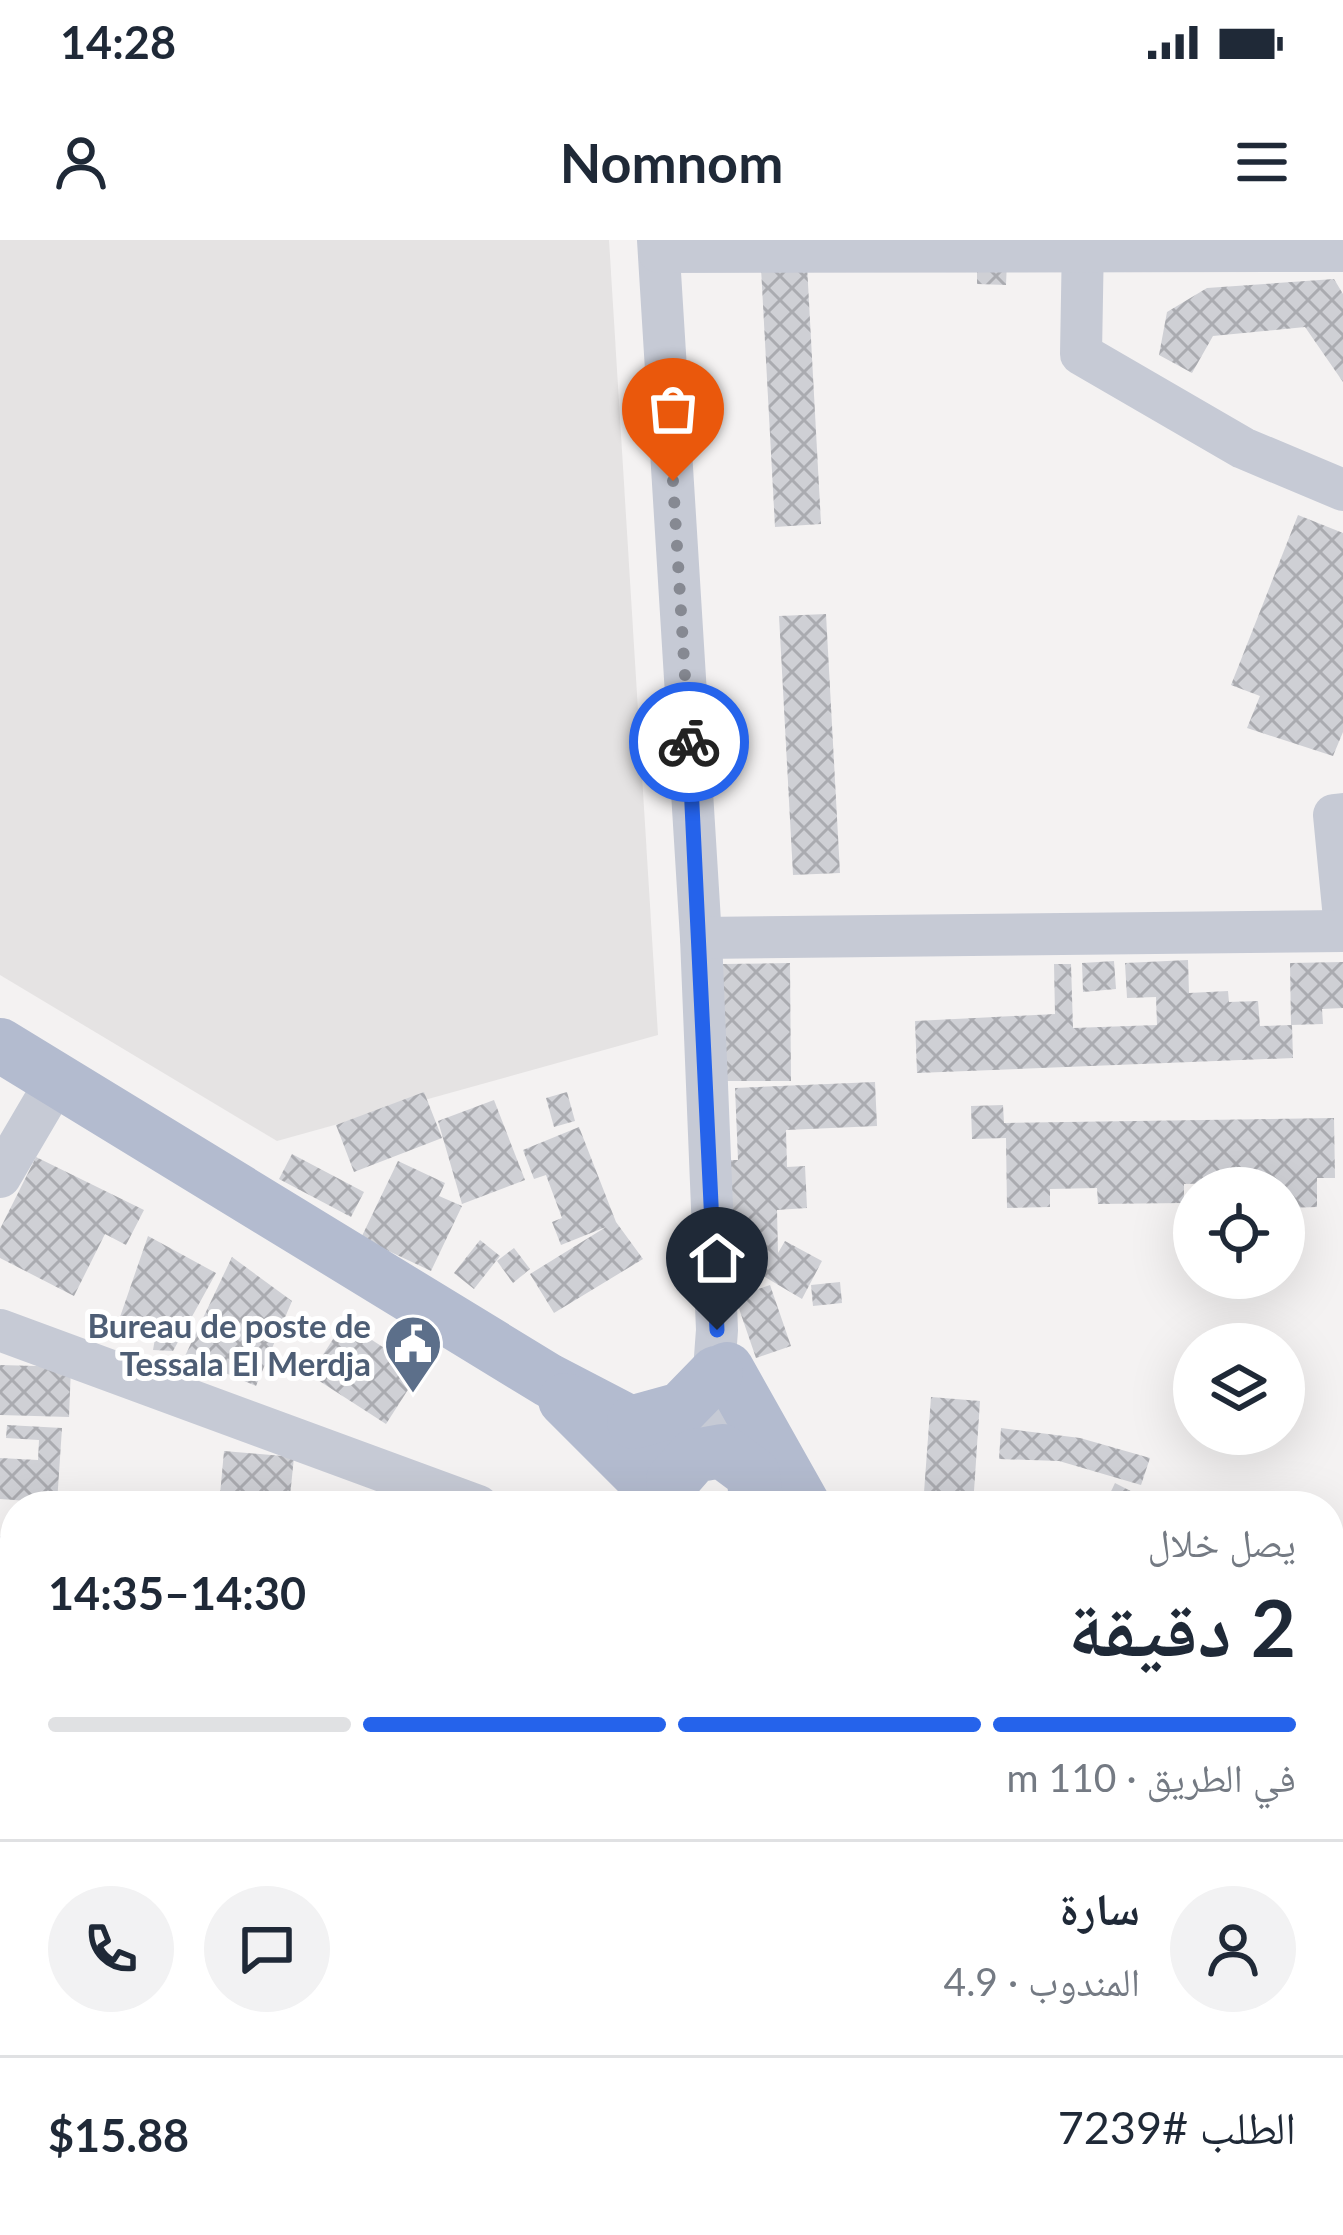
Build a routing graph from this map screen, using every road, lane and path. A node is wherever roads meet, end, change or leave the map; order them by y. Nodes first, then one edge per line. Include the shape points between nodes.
1 (1082, 245) edge
2 (658, 246) edge
3 (1343, 251) edge
4 (1343, 490) edge
5 (1343, 814) edge
6 (1343, 908) edge
7 (1343, 931) edge
8 (701, 938) junction
9 (0, 1045) edge
10 (57, 1079) junction
11 (0, 1177) edge
12 (0, 1330) edge
13 (720, 1357) junction
14 (548, 1379) junction
15 (634, 1422) junction
16 (750, 1482) edge
17 (437, 1491) edge
18 (655, 1491) edge
19 (673, 1491) edge

1 - 2 street
1 - 3 street
1 - 4 street via 1081,355 1243,448
2 - 8 street
5 - 6 street via 1334,815
7 - 8 street
8 - 13 street
9 - 10 main road
10 - 11 street
10 - 14 main road
12 - 17 street
13 - 15 main road via 682,1409
13 - 16 main road
13 - 16 street
14 - 15 main road
14 - 18 main road
15 - 16 main road
16 - 19 main road via 674,1477

